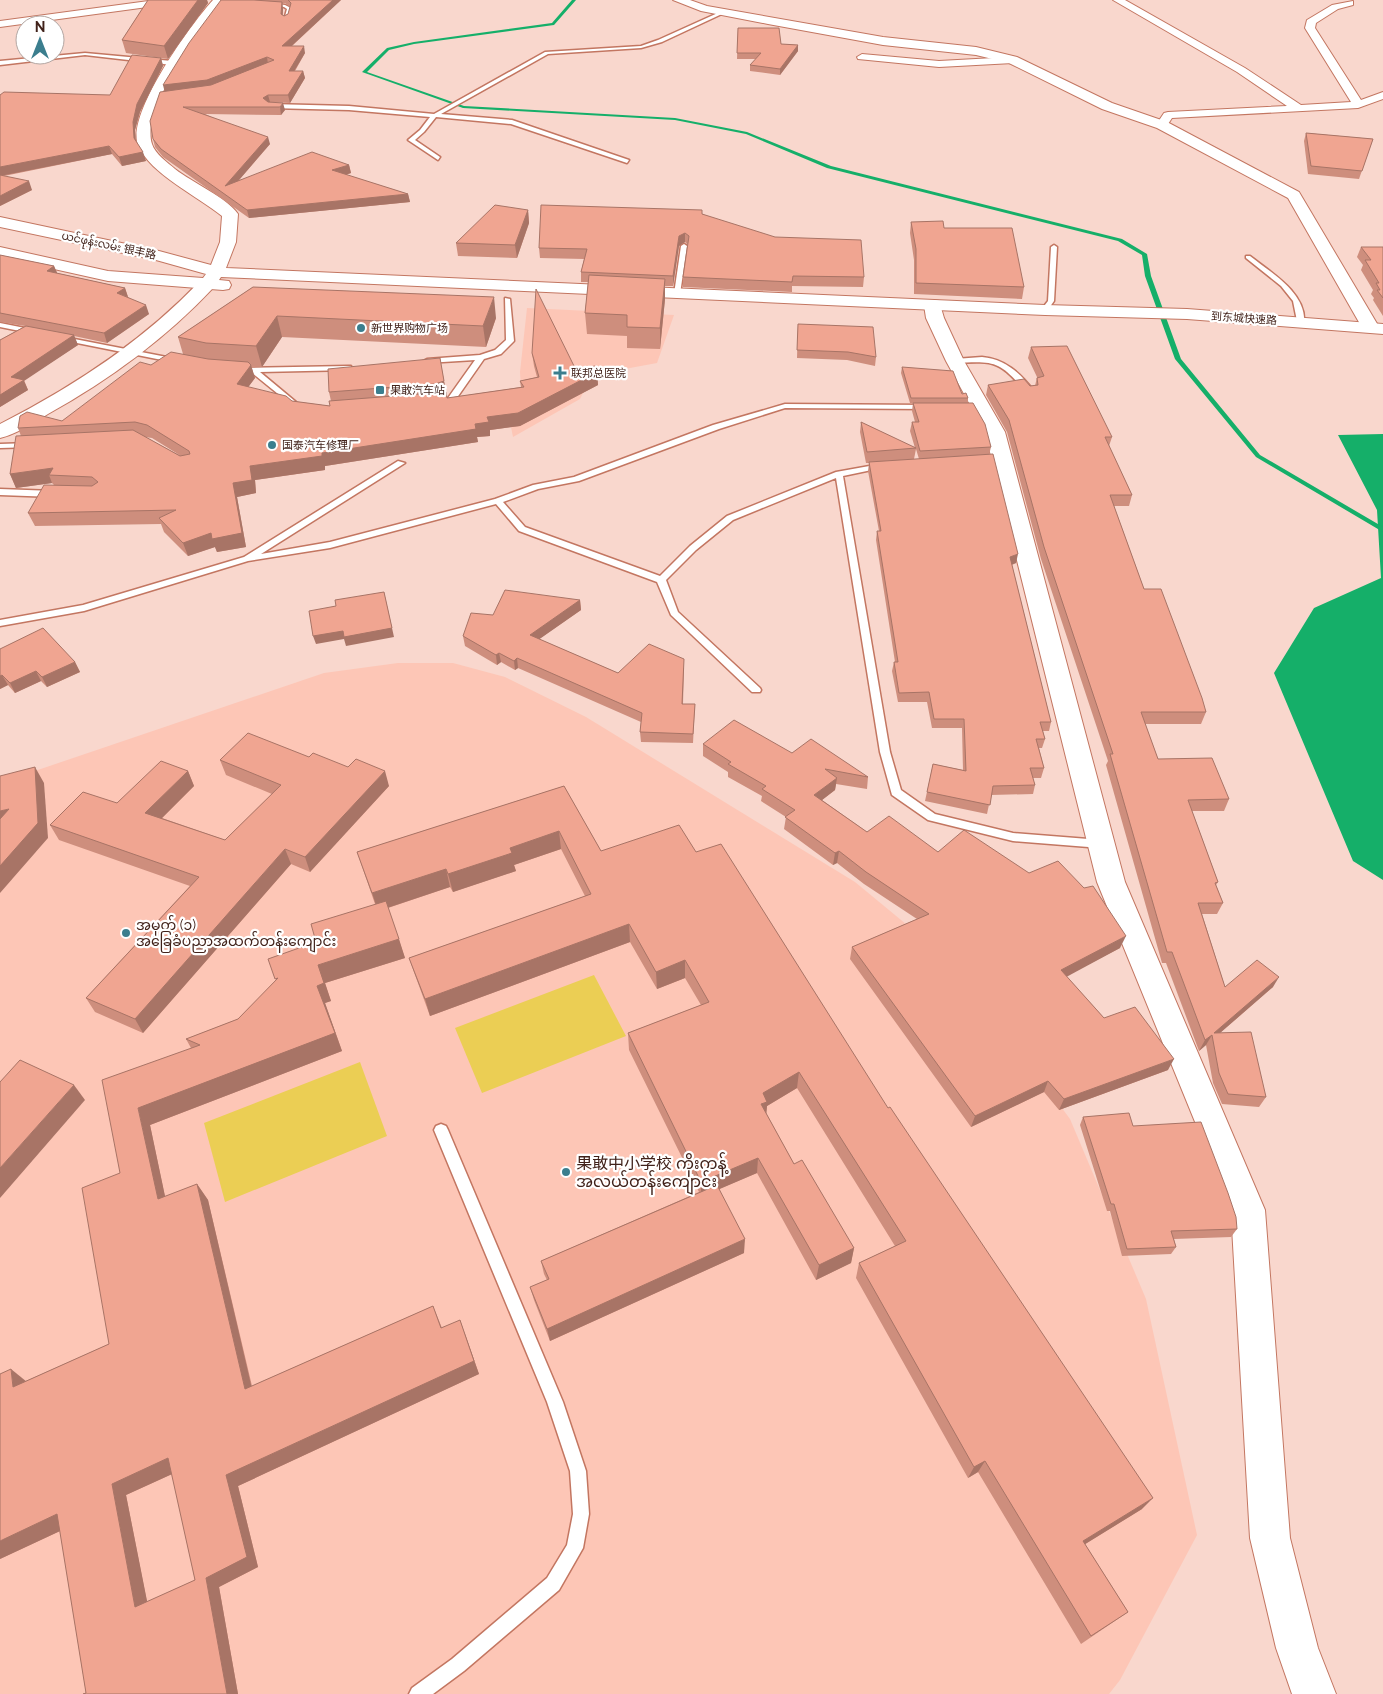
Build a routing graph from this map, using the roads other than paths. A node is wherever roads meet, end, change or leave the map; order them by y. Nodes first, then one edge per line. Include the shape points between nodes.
1 (177, 0) edge
2 (679, 0) edge
3 (1118, 0) edge
4 (221, 1) edge
5 (1350, 3) dead end
6 (257, 4) edge
7 (722, 13) junction
8 (286, 20) edge
9 (0, 24) edge
10 (862, 57) dead end
11 (1013, 60) junction
12 (0, 63) edge
13 (172, 63) junction
14 (1380, 100) edge
15 (1358, 105) junction
16 (270, 106) edge
17 (1299, 109) junction
18 (432, 117) junction
19 (1162, 125) junction
20 (438, 158) dead end
21 (627, 161) dead end
22 (0, 222) edge
23 (684, 246) edge
24 (1054, 247) dead end
25 (0, 252) edge
26 (1248, 257) dead end
27 (212, 278) junction
28 (677, 294) junction
29 (507, 299) junction
30 (1045, 310) junction
31 (934, 311) junction
32 (1106, 317) junction
33 (1190, 320) junction
34 (1300, 321) junction
35 (0, 325) edge
36 (1379, 330) edge
37 (47, 335) edge
38 (56, 337) edge
39 (131, 353) junction
40 (481, 357) junction
41 (955, 360) junction
42 (416, 362) edge
43 (185, 363) edge
44 (360, 367) edge
45 (228, 369) edge
46 (254, 371) junction
47 (1031, 393) edge
48 (428, 404) edge
49 (942, 407) edge
50 (299, 410) edge
51 (0, 432) edge
52 (40, 445) edge
53 (0, 446) edge
54 (400, 464) dead end
55 (896, 464) edge
56 (839, 474) junction
57 (0, 492) edge
58 (59, 494) edge
59 (498, 501) junction
60 (247, 559) junction
61 (662, 580) junction
62 (0, 623) edge
63 (756, 690) dead end
64 (1102, 844) junction
65 (441, 1130) dead end
66 (418, 1694) edge
67 (1314, 1694) edge

1 - 9 street
2 - 7 main road
3 - 17 street via 1241,70
4 - 13 main road
5 - 15 street via 1324,13 1311,22 1310,28
6 - 8 lane via 285,6 288,9
7 - 11 main road via 883,41 976,51
7 - 18 lane via 660,42 641,47 547,53
10 - 11 street via 939,64
11 - 19 main road via 1107,106
12 - 13 lane via 85,54
13 - 27 main road via 160,96 142,128 144,144 158,163 230,214 226,252
14 - 15 street
15 - 17 street
16 - 18 lane via 349,108
17 - 19 street via 1168,115
18 - 20 lane via 422,132 411,140
18 - 21 lane via 512,122
19 - 36 main road via 1294,195
22 - 27 main road, ယင်ဖုန်းလမ်း 银丰路 via 159,256
23 - 28 lane
24 - 30 lane via 1051,301
25 - 27 main road, ယင်ဖုန်းလမ်း 银丰路 via 108,276
26 - 34 lane via 1283,285 1296,301
27 - 28 main road
27 - 29 main road
27 - 39 main road via 184,311
28 - 31 main road
29 - 31 main road
29 - 40 lane via 510,341 498,352
30 - 31 main road
30 - 32 main road
31 - 32 main road
31 - 41 main road
32 - 33 main road
33 - 34 main road, 到东城快速路
33 - 36 main road, 到东城快速路
34 - 36 main road, 到东城快速路
35 - 37 lane
38 - 39 lane
39 - 43 lane
39 - 51 main road via 59,402
40 - 42 lane
40 - 48 lane via 451,400
41 - 47 lane via 998,361 1006,365
41 - 64 main road via 977,408 995,432 998,459
44 - 46 lane
45 - 46 lane
46 - 50 lane
49 - 59 lane via 785,406 716,427 576,478 536,487
52 - 53 lane
54 - 60 lane
55 - 56 lane
56 - 61 lane via 730,518 693,548
56 - 64 lane via 885,752 896,792 932,817 1013,837
57 - 58 lane
59 - 60 lane via 330,545
59 - 61 lane via 522,529
60 - 62 lane via 84,608
61 - 63 lane via 674,613
64 - 67 main road via 1111,882 1248,1210 1270,1538 1297,1648
65 - 66 lane via 555,1402 578,1471 580,1514 575,1548 553,1584

